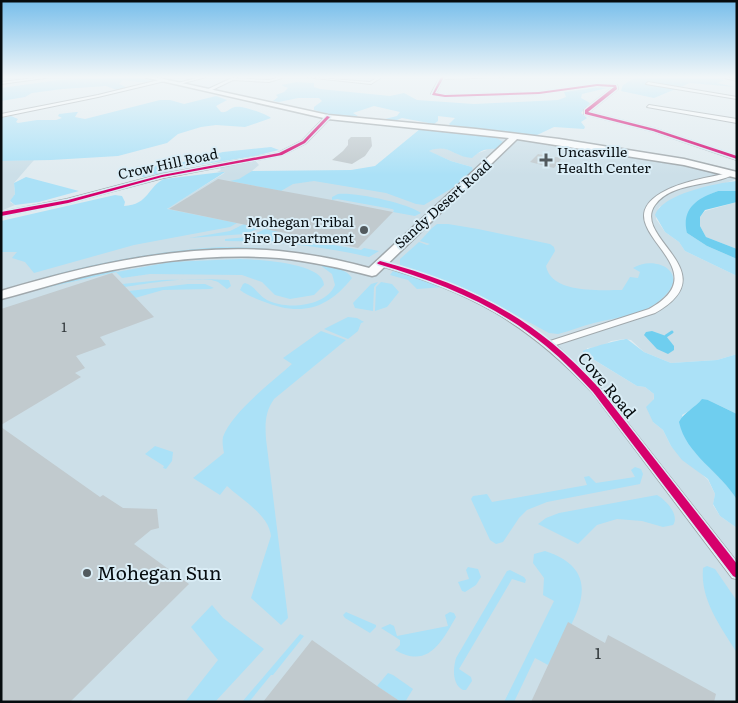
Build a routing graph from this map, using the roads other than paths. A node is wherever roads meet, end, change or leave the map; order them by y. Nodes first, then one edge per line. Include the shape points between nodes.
1 (30, 110) edge
2 (296, 110) edge
3 (588, 110) edge
4 (671, 110) edge
5 (1, 116) edge
6 (328, 117) junction
7 (737, 121) edge
8 (515, 136) junction
9 (737, 158) edge
10 (735, 173) edge
11 (1, 214) edge
12 (376, 267) junction
13 (1, 288) edge
14 (1, 295) edge
15 (550, 344) junction
16 (737, 574) edge

1 - 5 street
2 - 6 main road
3 - 9 street via 586,114 654,130
4 - 7 street
6 - 8 main road
6 - 11 street, Crow Hill Road via 304,142 280,154 178,172 68,201
8 - 10 main road via 663,158
8 - 12 main road, Sandy Desert Road
10 - 15 street via 668,191 654,199 648,208 648,225 677,267 678,285 669,299 639,316
12 - 13 main road via 319,250 287,246 202,245 100,260
12 - 14 main road via 288,254 208,254 106,266
12 - 15 street, Cove Road via 423,275 477,297
15 - 16 street, Cove Road via 596,390

